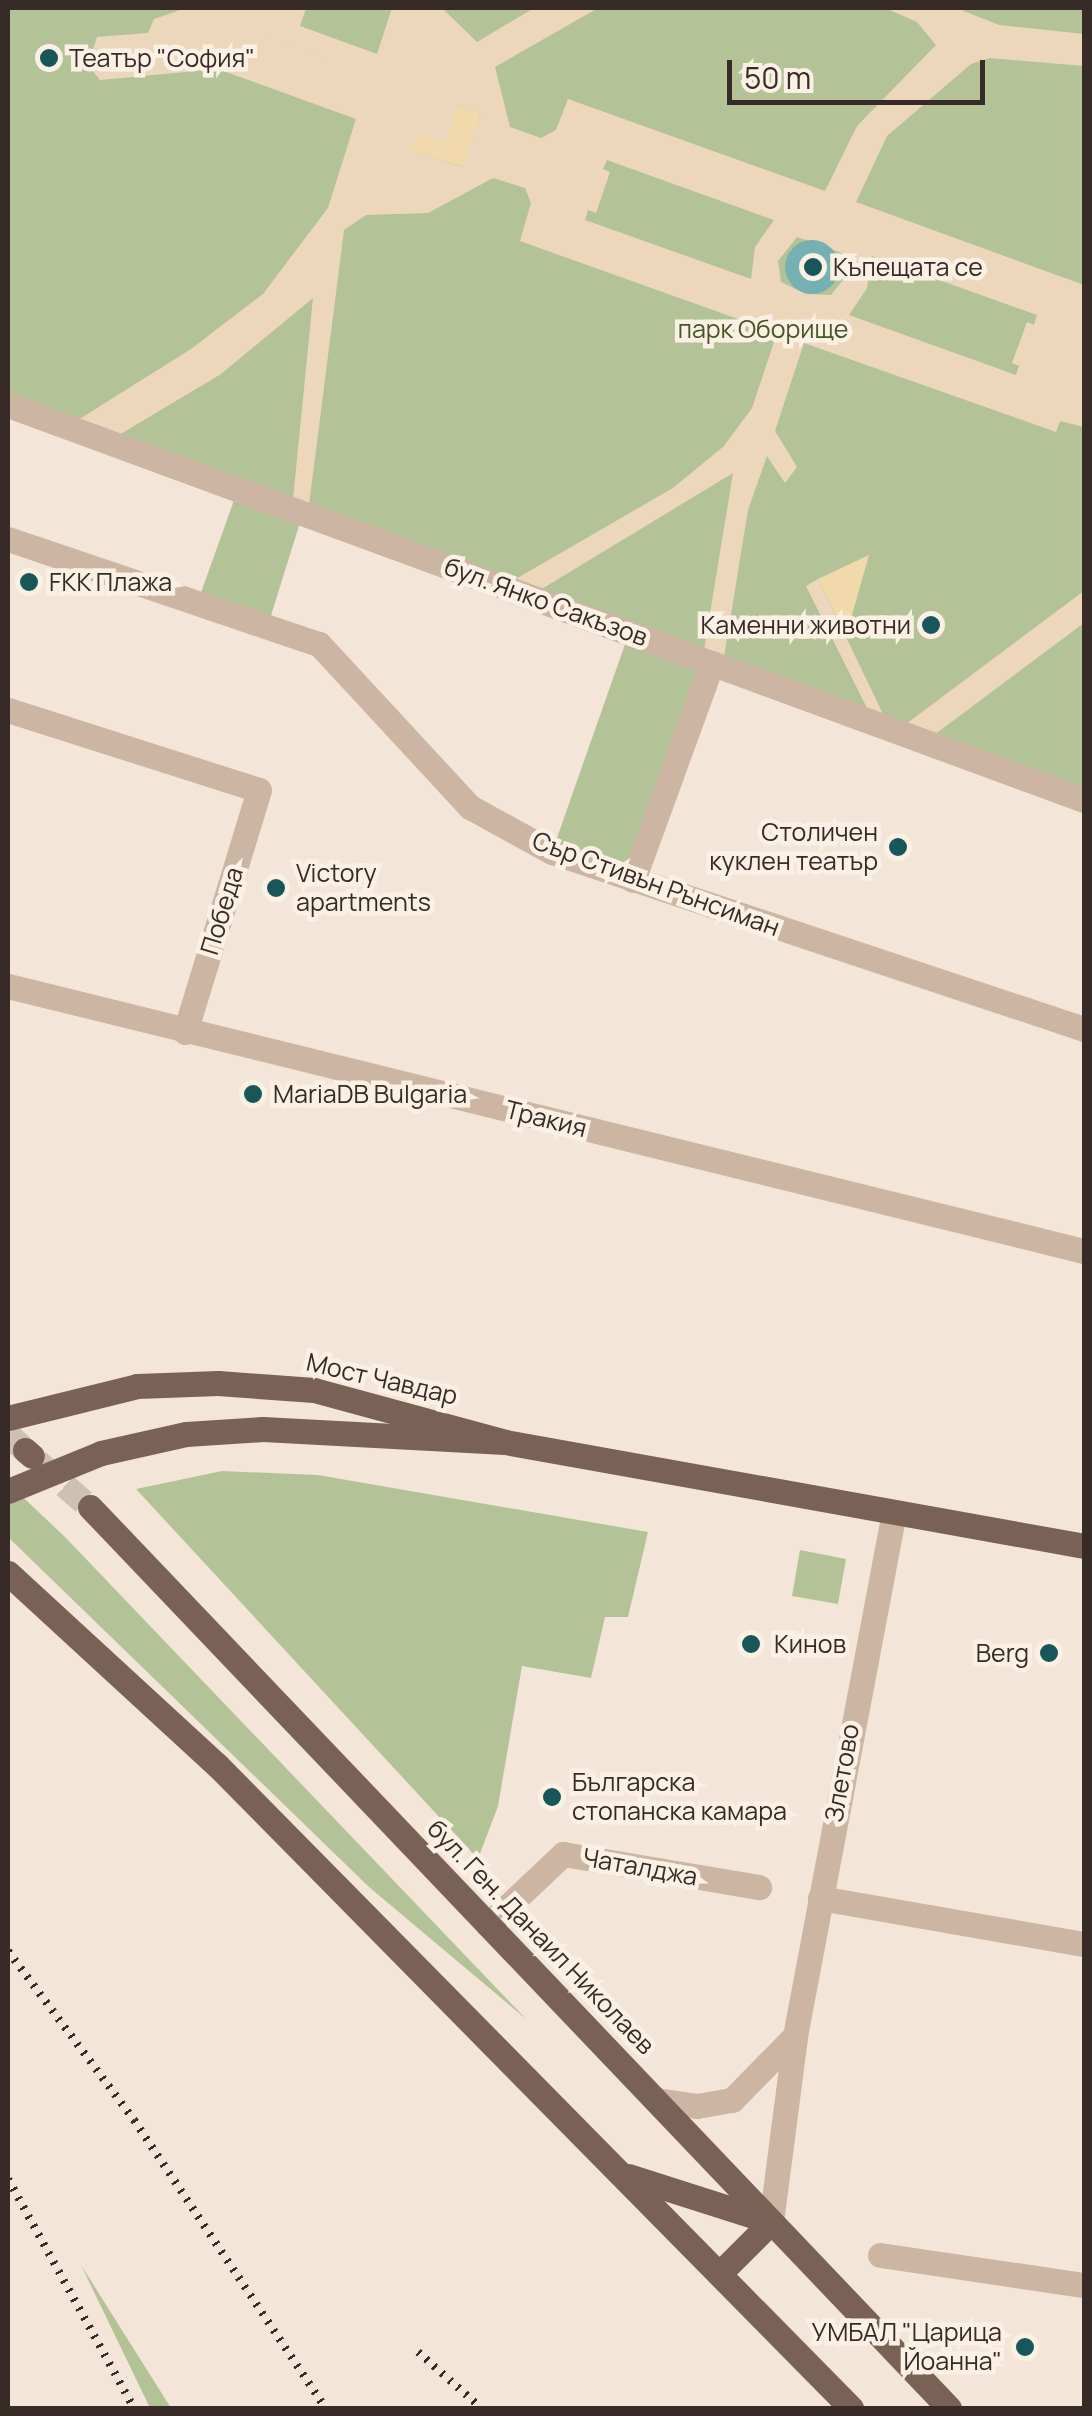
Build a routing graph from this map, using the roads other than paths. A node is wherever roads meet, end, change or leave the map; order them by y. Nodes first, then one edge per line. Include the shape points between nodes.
1 (8, 405) edge
2 (8, 538) edge
3 (712, 664) junction
4 (8, 710) edge
5 (1084, 800) edge
6 (633, 880) junction
7 (8, 986) edge
8 (1084, 1029) edge
9 (185, 1032) junction
10 (1084, 1251) edge
11 (8, 1418) edge
12 (505, 1442) junction
13 (8, 1490) edge
14 (90, 1507) tunnel mouth
15 (894, 1512) junction
16 (1084, 1546) edge
17 (8, 1572) edge
18 (760, 1888) dead end
19 (820, 1898) junction
20 (488, 1924) junction
21 (1084, 1944) edge
22 (795, 2036) junction
23 (656, 2100) junction
24 (622, 2174) junction
25 (771, 2222) junction
26 (880, 2255) dead end
27 (720, 2273) junction
28 (1084, 2286) edge
29 (851, 2408) edge
30 (948, 2408) edge

1 - 3 street, бул. Янко Сакъзов
2 - 6 street, Сър Стивън Рънсиман via 319,644 470,808 552,852
3 - 5 street, бул. Янко Сакъзов
3 - 6 street
4 - 9 street, Победа via 259,790
6 - 8 street, Сър Стивън Рънсиман
7 - 9 street, Тракия
9 - 10 street, Тракия
11 - 12 main road, Мост Чавдар, bridge via 137,1386 218,1382 314,1390
12 - 13 main road, Мост Чавдар, bridge via 263,1428 186,1434 101,1453
12 - 15 main road, Мост Чавдар
14 - 20 main road, бул. Ген. Данаил Николаев
15 - 16 main road, Мост Чавдар
15 - 19 street, Злетово
17 - 24 main road via 217,1765
18 - 20 street, Чаталджа via 563,1854
19 - 21 street
19 - 22 street, Злетово
20 - 23 main road, бул. Ген. Данаил Николаев
22 - 23 street via 732,2100 698,2106
22 - 25 street, Злетово
23 - 25 main road, бул. Ген. Данаил Николаев
24 - 25 main road
24 - 27 main road
25 - 27 main road
25 - 30 main road, бул. Ген. Данаил Николаев
26 - 28 street
27 - 29 main road

